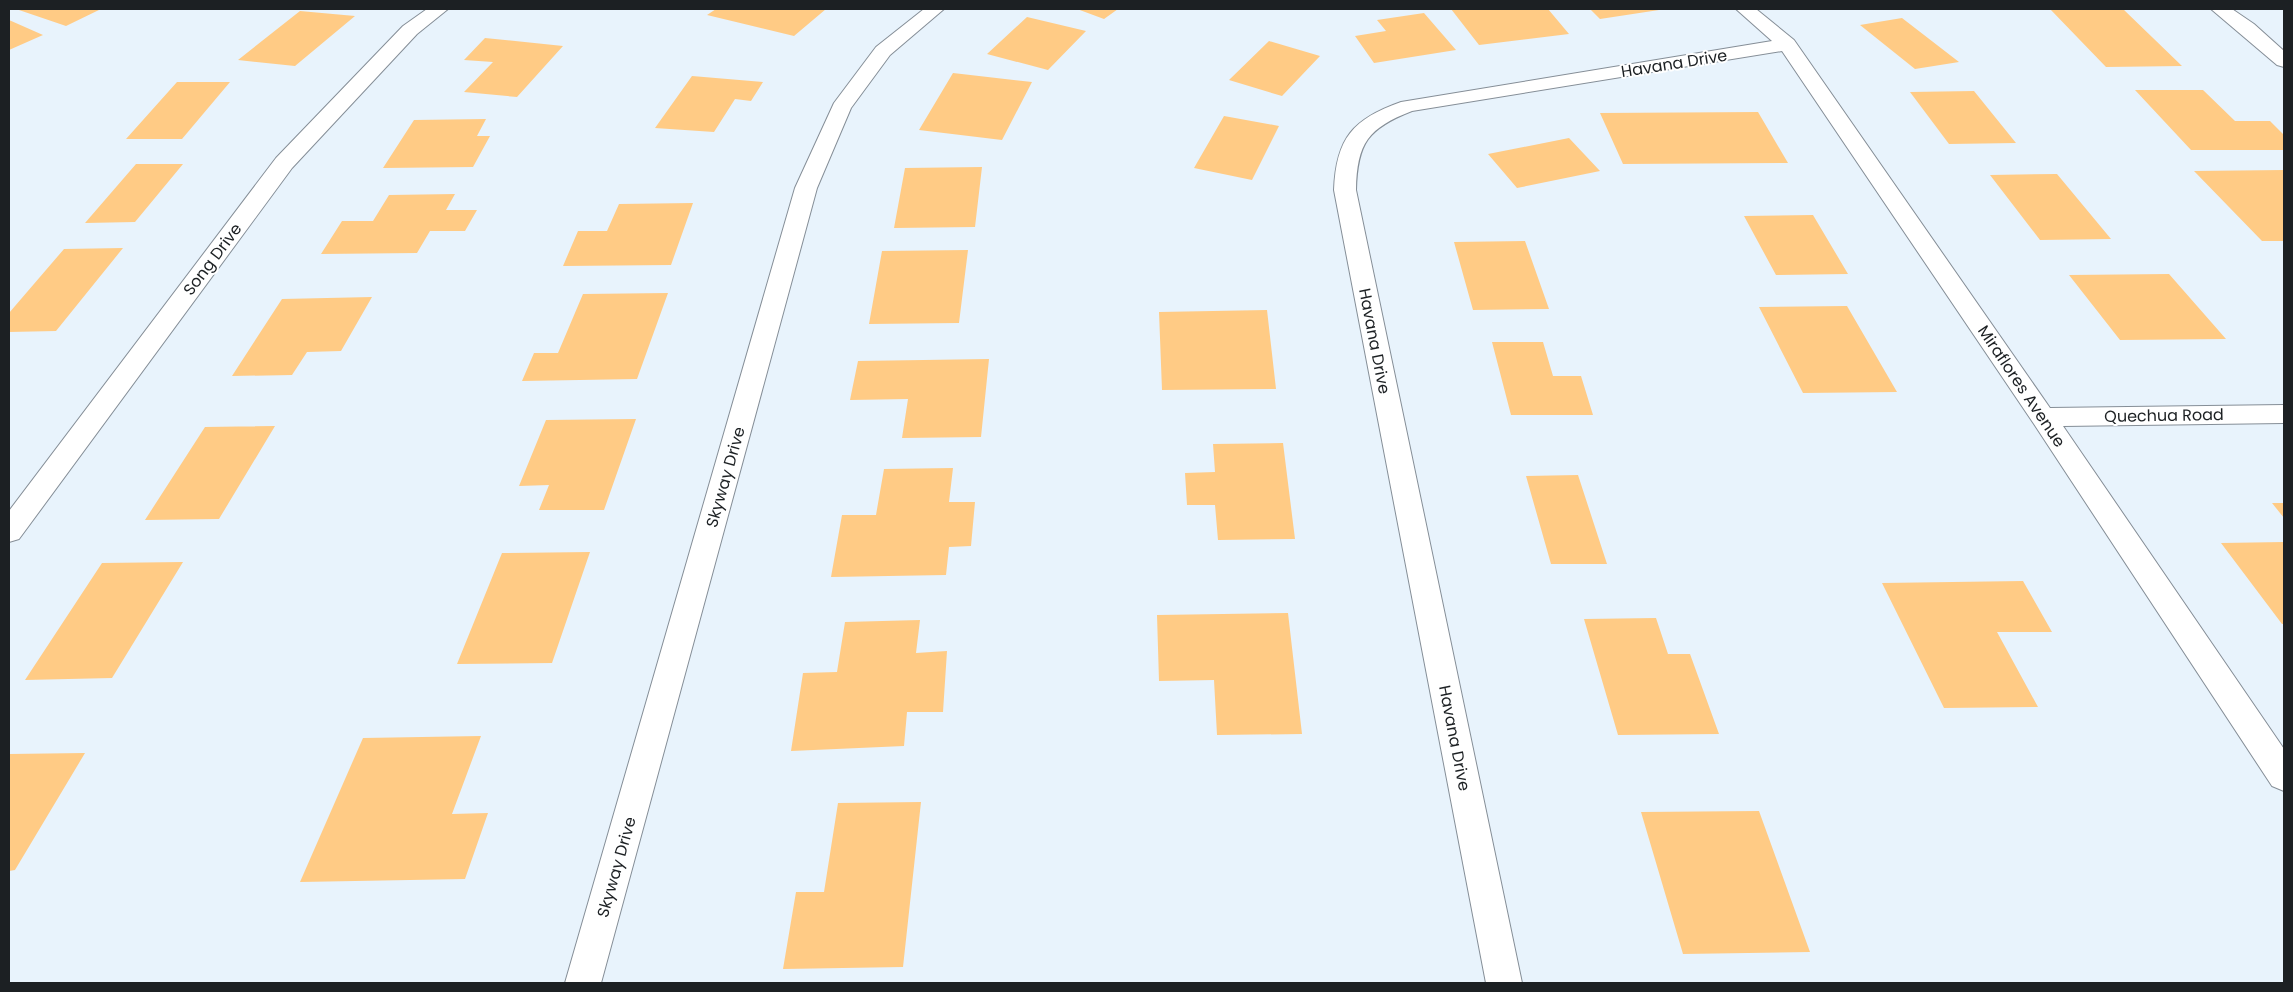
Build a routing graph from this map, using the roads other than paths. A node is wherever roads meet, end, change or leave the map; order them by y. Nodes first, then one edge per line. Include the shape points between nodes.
1 (439, 9) edge
2 (935, 9) edge
3 (1745, 9) edge
4 (2220, 9) edge
5 (1787, 44) junction
6 (2284, 61) edge
7 (2284, 414) edge
8 (2043, 417) junction
9 (9, 531) edge
10 (2284, 776) edge
11 (583, 983) edge
12 (1504, 983) edge

1 - 9 street, Song Drive via 410,30 284,163
2 - 11 street, Skyway Drive via 883,51 841,107 806,188
3 - 5 street, Miraflores Avenue
4 - 6 street via 2248,28
5 - 8 street, Miraflores Avenue
5 - 12 street, Havana Drive via 1408,106 1374,121 1350,144 1345,190
7 - 8 street, Quechua Road
8 - 10 street, Miraflores Avenue

